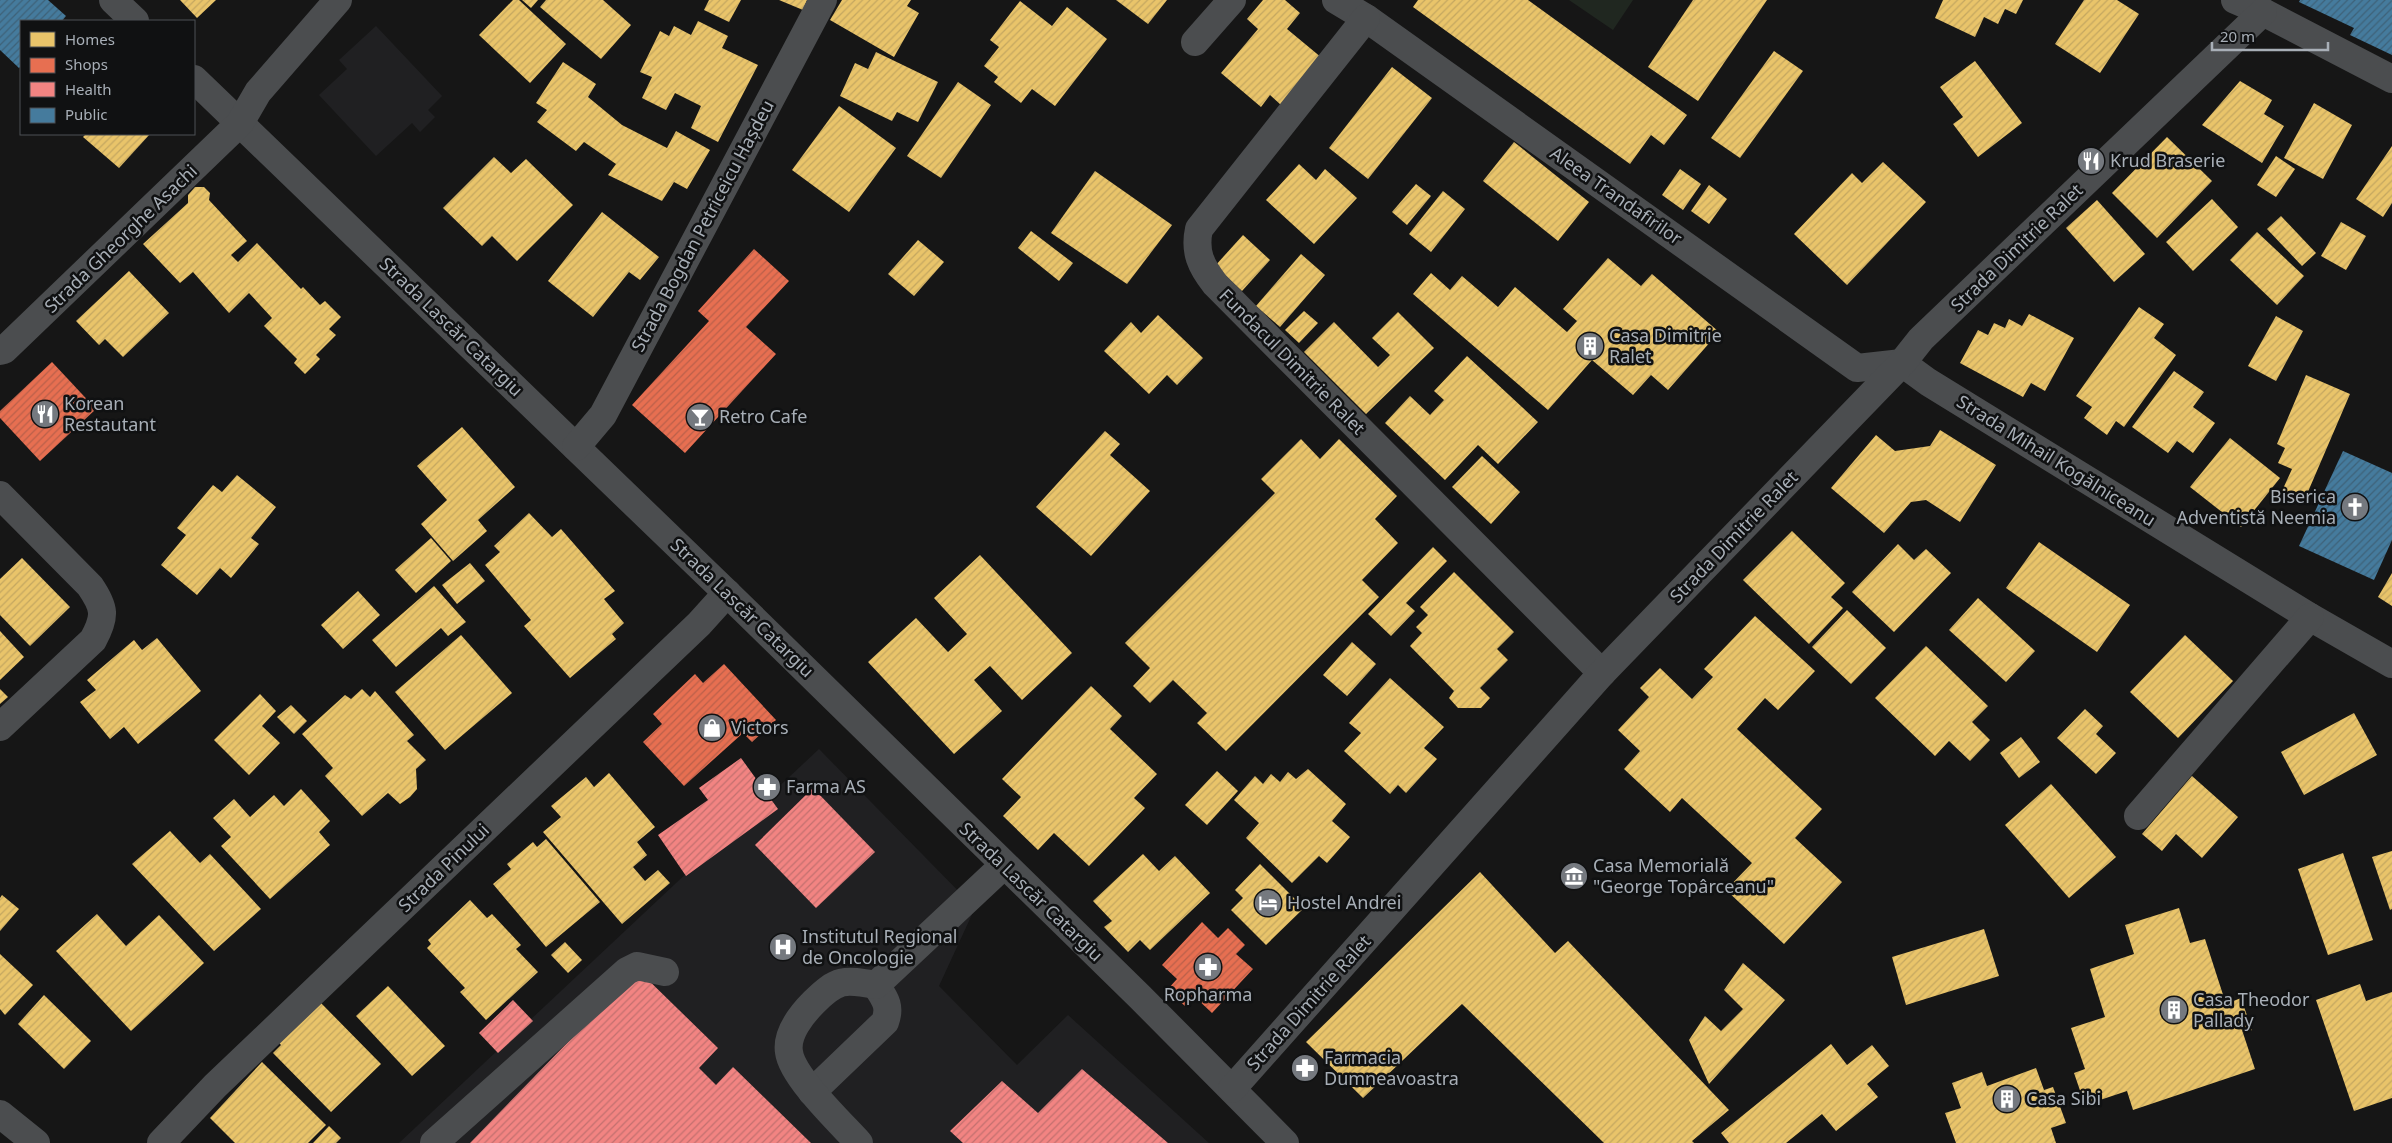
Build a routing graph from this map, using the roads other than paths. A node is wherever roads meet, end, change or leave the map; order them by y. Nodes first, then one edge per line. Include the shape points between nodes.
1 (113, 0) edge
2 (338, 0) edge
3 (823, 0) edge
4 (1232, 0) edge
5 (1336, 0) edge
6 (2235, 0) edge
7 (2263, 12) junction
8 (1366, 18) junction
9 (134, 20) edge
10 (1196, 42) dead end
11 (2392, 79) edge
12 (195, 80) edge
13 (240, 123) junction
14 (0, 351) edge
15 (1902, 363) junction
16 (576, 447) junction
17 (0, 496) edge
18 (728, 593) junction
19 (2310, 617) junction
20 (2392, 664) edge
21 (1602, 673) junction
22 (0, 727) edge
23 (2138, 816) dead end
24 (1004, 865) junction
25 (665, 972) dead end
26 (876, 986) junction
27 (1232, 1089) junction
28 (812, 1092) junction
29 (0, 1114) edge
30 (36, 1143) edge
31 (161, 1143) edge
32 (434, 1143) edge
33 (859, 1143) edge
34 (1285, 1143) edge

1 - 9 street
2 - 13 street, Strada Gheorghe Asachi via 258,92
3 - 16 street, Strada Bogdan Petriceicu Hașdeu via 603,415
4 - 10 street
5 - 8 street, Aleea Trandafirilor
6 - 7 street
7 - 11 street
7 - 15 street, Strada Dimitrie Ralet via 1921,339
8 - 15 street, Aleea Trandafirilor via 1857,368
8 - 21 street, Fundacul Dimitrie Ralet via 1199,230 1196,243 1198,258 1215,284
12 - 13 street, Strada Lascăr Catargiu
13 - 14 street, Strada Gheorghe Asachi
13 - 16 street, Strada Lascăr Catargiu
15 - 19 street, Strada Mihail Kogălniceanu
15 - 21 street, Strada Dimitrie Ralet
16 - 18 street, Strada Lascăr Catargiu
17 - 22 street via 90,586 100,599 104,612 101,627 93,640
18 - 24 street, Strada Lascăr Catargiu
18 - 31 street, Strada Pinului via 215,1086
19 - 20 street, Strada Mihail Kogălniceanu
19 - 23 street
21 - 27 street, Strada Dimitrie Ralet
24 - 26 street
24 - 27 street, Strada Lascăr Catargiu
25 - 32 street via 637,966 627,970
26 - 28 street via 887,1002 889,1011 885,1022
26 - 28 street via 854,981 831,985 801,1015 790,1041 789,1053
27 - 34 street, Strada Lascăr Catargiu
28 - 33 street
29 - 30 street

